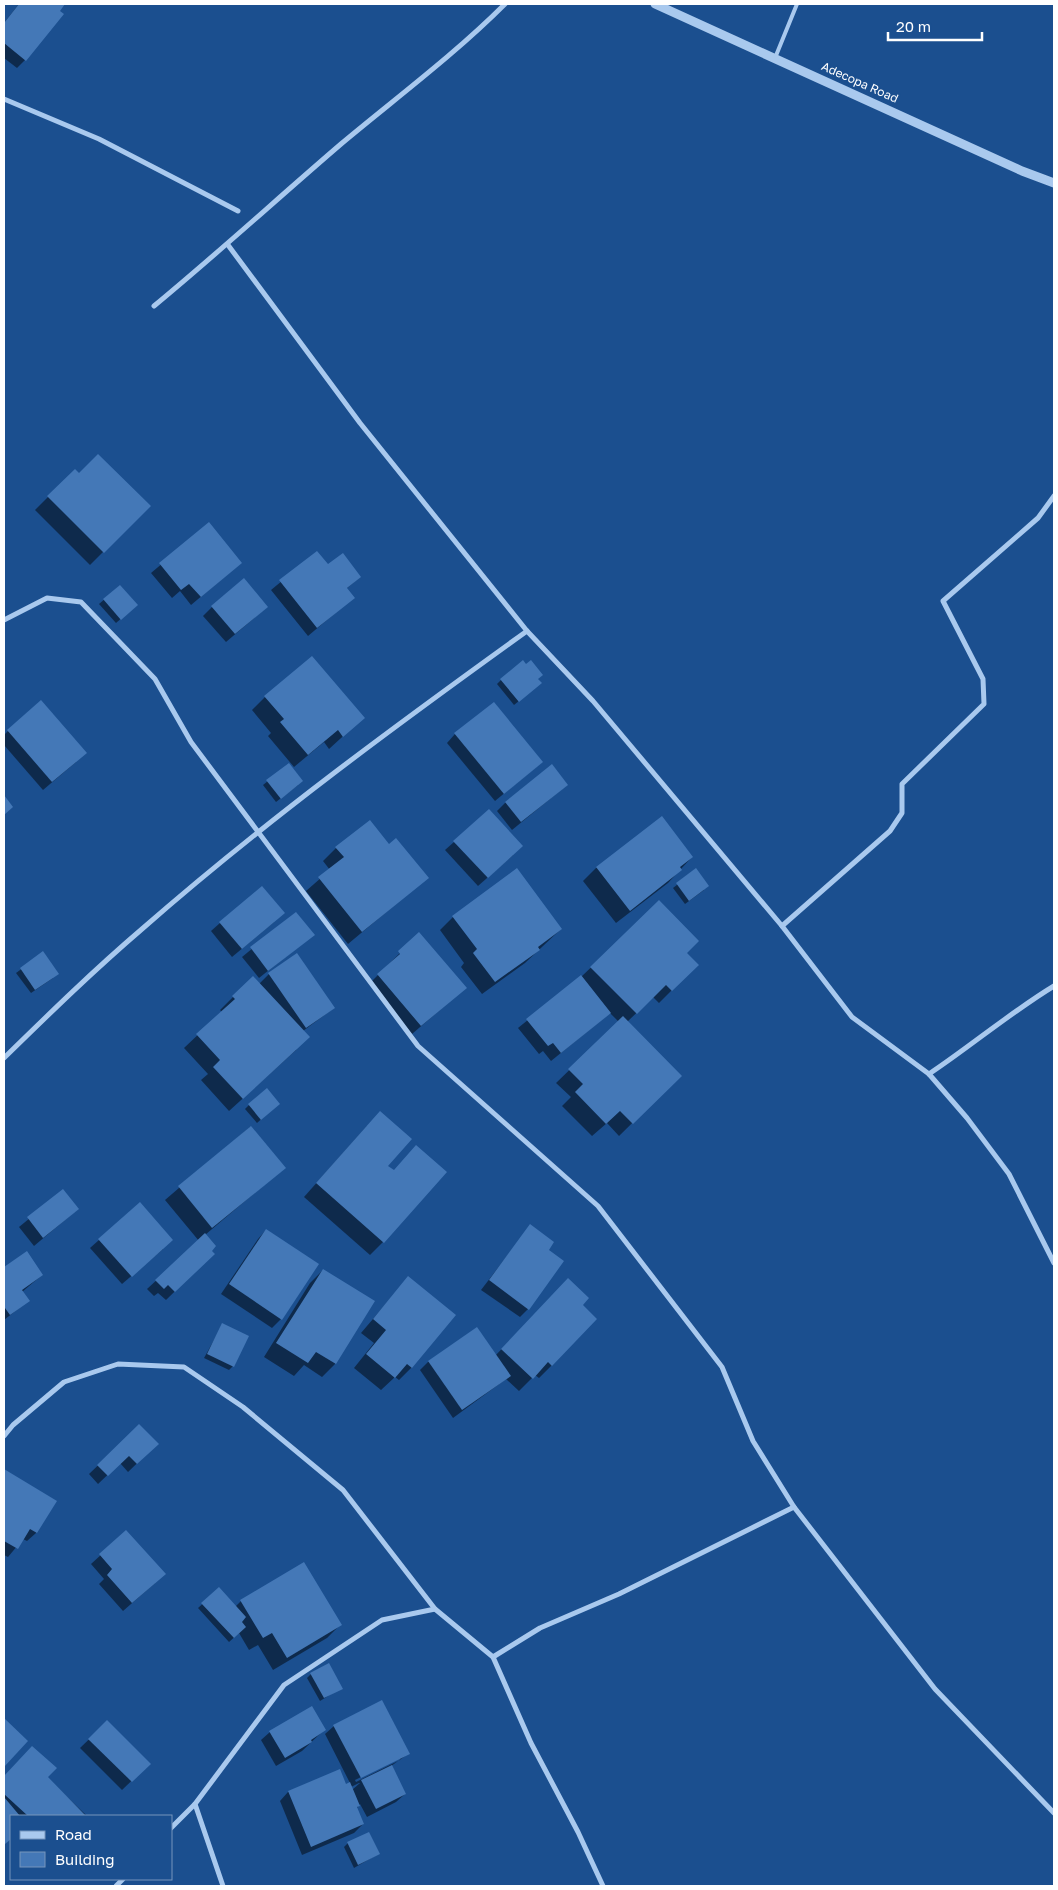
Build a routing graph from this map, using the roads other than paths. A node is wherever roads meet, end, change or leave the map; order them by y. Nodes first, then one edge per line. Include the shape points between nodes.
1 (505, 4) edge
2 (655, 4) edge
3 (797, 4) edge
4 (774, 58) junction
5 (4, 100) edge
6 (1054, 183) edge
7 (238, 211) dead end
8 (228, 245) junction
9 (154, 306) dead end
10 (1054, 496) edge
11 (4, 620) edge
12 (527, 631) junction
13 (257, 833) junction
14 (782, 926) junction
15 (1054, 986) edge
16 (4, 1058) edge
17 (929, 1074) junction
18 (1054, 1263) edge
19 (4, 1436) edge
20 (794, 1507) junction
21 (435, 1609) junction
22 (493, 1657) junction
23 (195, 1804) junction
24 (1054, 1814) edge
25 (172, 1827) edge
26 (223, 1886) edge
27 (603, 1886) edge

1 - 8 street via 476,33 341,144
2 - 4 street, Adecopa Road
3 - 4 lane
4 - 6 street, Adecopa Road
5 - 7 street via 99,139
8 - 9 street
8 - 12 street via 360,422
10 - 14 street via 1038,518 943,601 983,679 984,704 902,784 902,813 890,831
11 - 13 street via 47,598 82,602 155,679 191,742
12 - 13 street via 389,730
12 - 14 street via 593,701
13 - 16 street via 84,980
13 - 20 street via 418,1046 598,1206 722,1367 753,1441
14 - 17 street via 852,1017
15 - 17 street
17 - 18 street via 1009,1174
19 - 21 street via 64,1382 118,1364 184,1367 243,1407 343,1490
20 - 22 street via 620,1594 540,1628
20 - 24 street via 935,1689
21 - 22 street
21 - 23 street via 382,1620 284,1685
22 - 27 street via 531,1743
23 - 25 street
23 - 26 street

